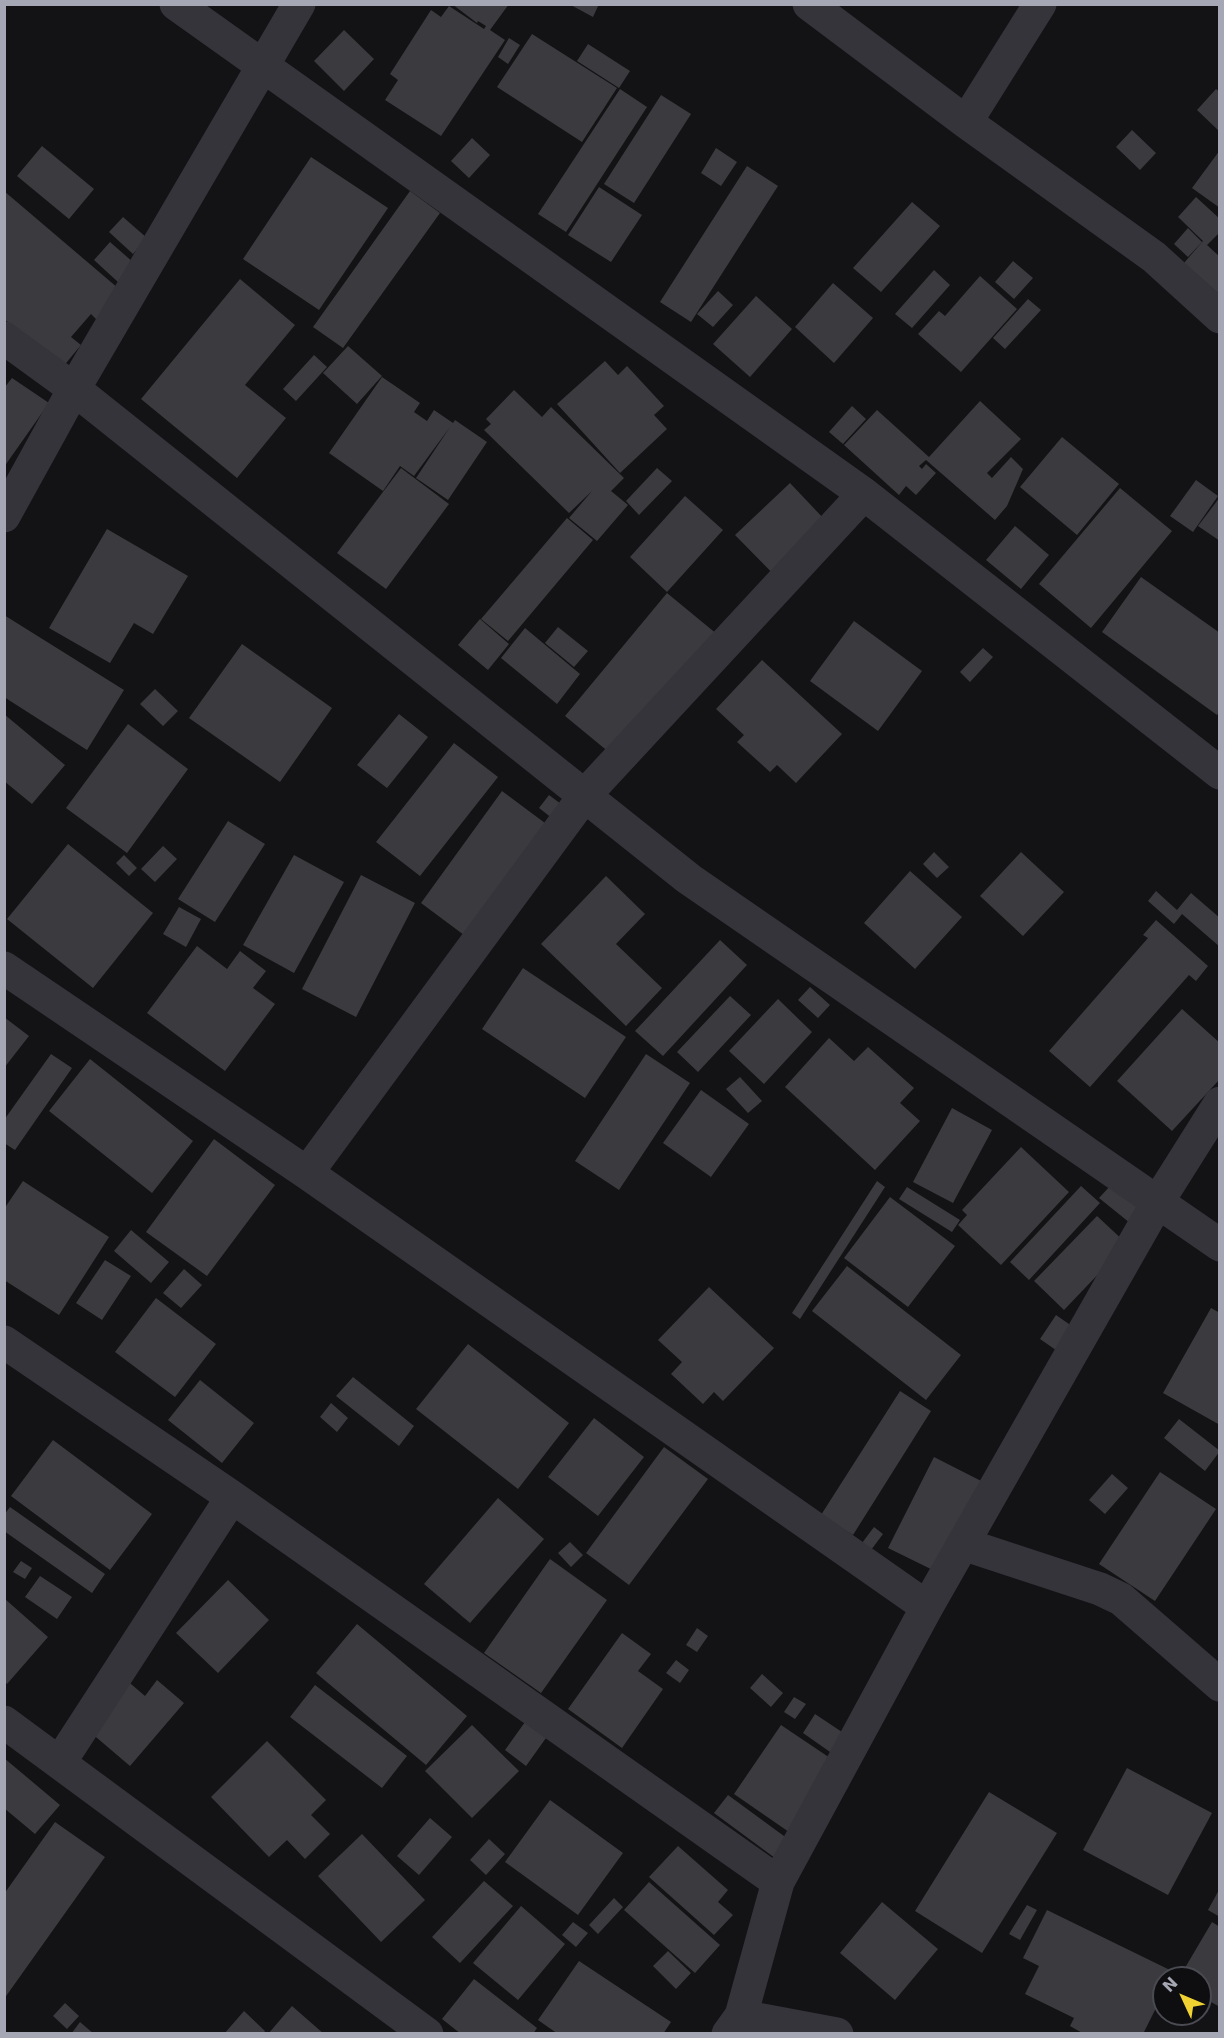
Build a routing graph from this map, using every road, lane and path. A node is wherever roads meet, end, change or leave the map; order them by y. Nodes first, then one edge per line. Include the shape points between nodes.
1 (176, 4) edge
2 (299, 4) edge
3 (809, 4) edge
4 (1040, 4) edge
5 (264, 67) junction
6 (966, 122) junction
7 (1220, 317) edge
8 (4, 339) edge
9 (74, 389) junction
10 (864, 494) junction
11 (4, 516) edge
12 (1220, 773) edge
13 (585, 795) junction
14 (4, 968) edge
15 (1220, 1102) edge
16 (307, 1173) junction
17 (1157, 1203) junction
18 (1220, 1245) edge
19 (4, 1342) edge
20 (232, 1497) junction
21 (963, 1544) junction
22 (927, 1607) junction
23 (1220, 1685) edge
24 (4, 1722) edge
25 (60, 1762) junction
26 (778, 1882) junction
27 (735, 2025) edge
28 (427, 2034) edge
29 (837, 2034) edge

1 - 5 street
2 - 5 street
3 - 6 street
4 - 6 street
5 - 9 street
5 - 10 street
6 - 7 street via 1154,257
8 - 9 street
9 - 11 street
9 - 13 street
10 - 12 street
10 - 13 street
13 - 16 street
13 - 17 street via 689,879
14 - 16 street
15 - 17 street
16 - 22 street
17 - 18 street
17 - 21 street
19 - 20 street
20 - 25 street
20 - 26 street
21 - 22 street
21 - 23 street via 1121,1599
22 - 26 street
24 - 25 street
25 - 28 street
26 - 27 street
27 - 29 street

